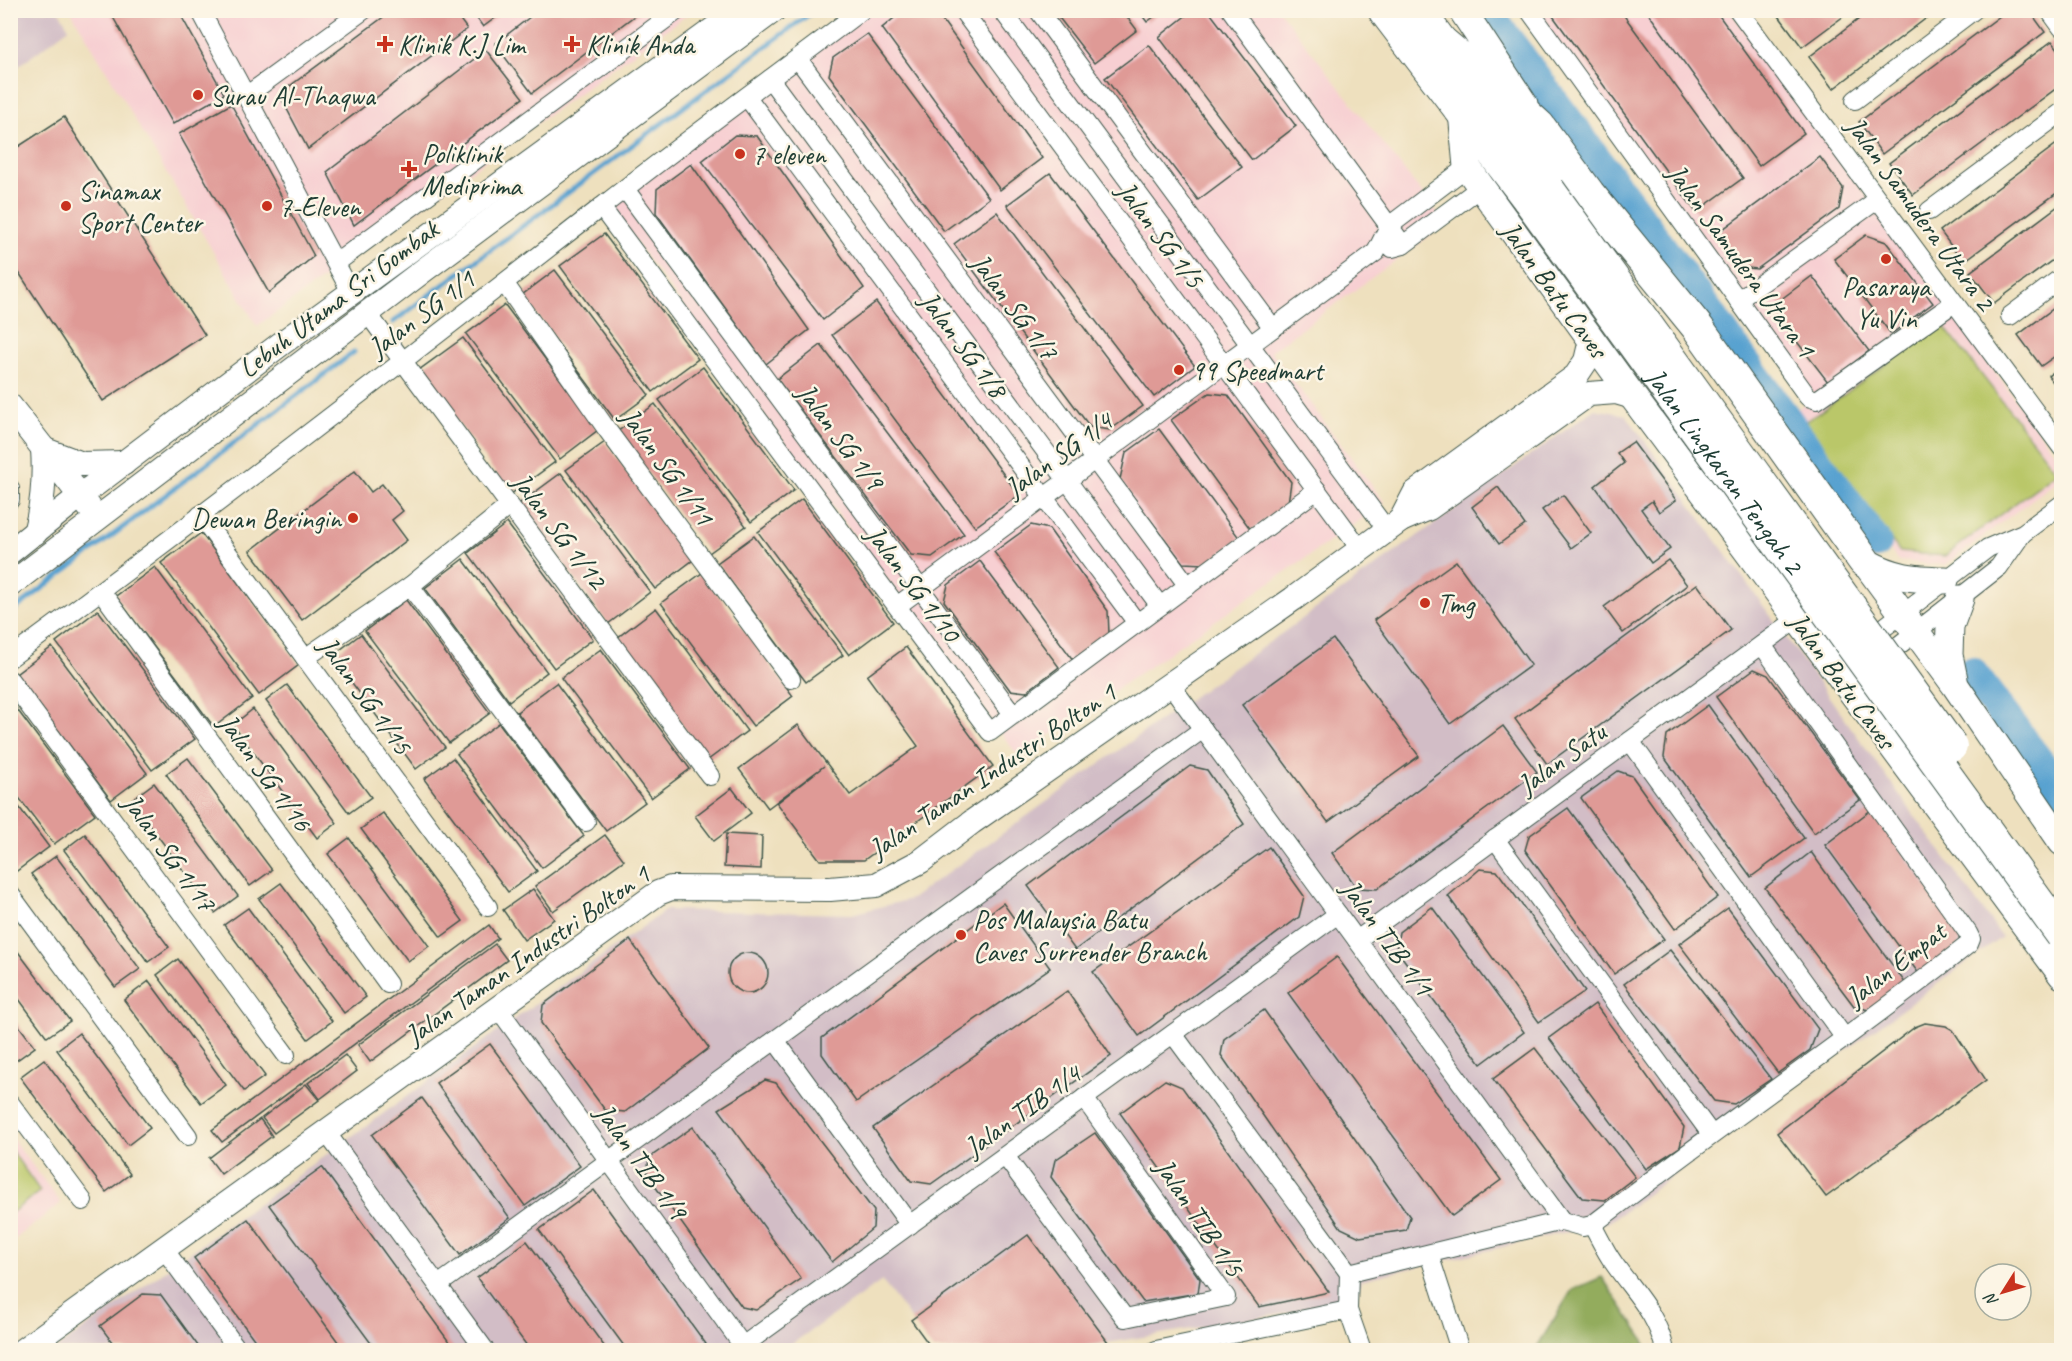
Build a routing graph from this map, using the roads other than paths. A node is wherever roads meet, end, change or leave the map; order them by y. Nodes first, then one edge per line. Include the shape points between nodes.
1 (364, 10) edge
2 (678, 10) edge
3 (774, 10) edge
4 (788, 10) edge
5 (862, 10) edge
6 (962, 10) edge
7 (1002, 10) edge
8 (1038, 10) edge
9 (1231, 10) edge
10 (1384, 10) edge
11 (1418, 10) edge
12 (1462, 10) edge
13 (1529, 10) edge
14 (1974, 10) edge
15 (2049, 10) edge
16 (204, 12) edge
17 (1745, 13) edge
18 (729, 19) edge
19 (2061, 28) edge
20 (1444, 44) junction
21 (798, 59) junction
22 (770, 79) junction
23 (246, 96) junction
24 (747, 97) junction
25 (1855, 100) dead end
26 (1462, 112) junction
27 (2061, 112) edge
28 (1539, 126) junction
29 (1474, 177) junction
30 (625, 189) junction
31 (1539, 195) junction
32 (1877, 200) junction
33 (601, 207) junction
34 (1929, 211) dead end
35 (1389, 226) junction
36 (1403, 245) junction
37 (1376, 252) junction
38 (336, 263) junction
39 (2061, 277) edge
40 (505, 284) junction
41 (351, 292) junction
42 (1738, 300) junction
43 (1954, 303) junction
44 (368, 314) junction
45 (2010, 316) dead end
46 (1273, 328) junction
47 (734, 337) junction
48 (1591, 340) junction
49 (1250, 345) junction
50 (711, 356) junction
51 (402, 361) junction
52 (1224, 364) junction
53 (1633, 397) junction
54 (10, 406) edge
55 (2061, 446) edge
56 (43, 449) junction
57 (1095, 460) junction
58 (124, 463) junction
59 (1067, 480) junction
60 (10, 488) edge
61 (1317, 490) junction
62 (80, 496) junction
63 (1044, 497) junction
64 (10, 500) edge
65 (2061, 504) edge
66 (509, 506) junction
67 (200, 515) junction
68 (97, 519) junction
69 (1394, 525) junction
70 (35, 533) junction
71 (1361, 550) junction
72 (10, 552) edge
73 (1864, 561) junction
74 (10, 585) edge
75 (410, 586) junction
76 (1188, 586) junction
77 (920, 589) junction
78 (1953, 590) junction
79 (101, 591) junction
80 (897, 606) junction
81 (1160, 606) junction
82 (1797, 619) junction
83 (1909, 622) junction
84 (1137, 623) junction
85 (1762, 645) junction
86 (10, 657) edge
87 (305, 658) junction
88 (1839, 676) junction
89 (790, 679) dead end
90 (10, 680) edge
91 (1170, 684) junction
92 (1955, 685) junction
93 (1013, 714) junction
94 (1982, 723) junction
95 (1203, 729) junction
96 (1630, 741) junction
97 (710, 776) dead end
98 (1915, 779) junction
99 (586, 822) dead end
100 (1495, 840) junction
101 (2061, 842) edge
102 (10, 894) edge
103 (2061, 899) edge
104 (488, 907) dead end
105 (1338, 914) junction
106 (2061, 935) edge
107 (1357, 940) junction
108 (2061, 975) edge
109 (388, 984) dead end
110 (498, 1008) junction
111 (1173, 1034) junction
112 (1844, 1037) junction
113 (775, 1040) junction
114 (286, 1055) dead end
115 (1084, 1098) junction
116 (10, 1103) edge
117 (326, 1132) junction
118 (1711, 1134) junction
119 (188, 1136) dead end
120 (1005, 1156) junction
121 (609, 1161) junction
122 (83, 1201) dead end
123 (1562, 1221) junction
124 (910, 1225) junction
125 (1592, 1225) junction
126 (164, 1249) junction
127 (1429, 1254) junction
128 (1349, 1273) junction
129 (438, 1285) junction
130 (1348, 1310) junction
131 (35, 1347) edge
132 (1193, 1347) edge
133 (740, 1348) edge
134 (238, 1350) edge
135 (485, 1350) edge
136 (1156, 1350) edge
137 (1362, 1350) edge
138 (1460, 1350) edge
139 (1665, 1350) edge

1 - 23 street
2 - 38 street
3 - 18 street, Lebuh Utama Sri Gombak
4 - 18 street, Lebuh Utama Sri Gombak
5 - 21 street, Jalan SG 1/1
6 - 52 street, Jalan SG 1/5
7 - 49 street
8 - 46 street
9 - 35 street
10 - 26 highway, Jalan Lingkaran Tengah 2
11 - 20 highway, Jalan Lingkaran Tengah 2
12 - 28 main road
13 - 42 street, Jalan Samudera Utara 1
14 - 25 street
15 - 19 street
16 - 23 street
17 - 32 street, Jalan Samudera Utara 2
18 - 41 street, Lebuh Utama Sri Gombak
18 - 44 street, Lebuh Utama Sri Gombak
20 - 28 highway
20 - 31 highway, Jalan Lingkaran Tengah 2
21 - 22 street, Jalan SG 1/1
21 - 57 street, Jalan SG 1/7
22 - 24 street, Jalan SG 1/1
22 - 59 street
23 - 38 street
24 - 30 street, Jalan SG 1/1
24 - 63 street, Jalan SG 1/8
26 - 29 main road
26 - 31 highway, Jalan Lingkaran Tengah 2
27 - 34 street
28 - 73 highway via 1698,328
29 - 35 street, Jalan SG 1/4
29 - 36 street
29 - 48 main road, Jalan Batu Caves
30 - 33 street, Jalan SG 1/1
30 - 47 street, Jalan SG 1/9
31 - 103 highway, Jalan Lingkaran Tengah 2, bridge
31 - 106 highway, Jalan Lingkaran Tengah 2, bridge
32 - 42 street
32 - 43 street, Jalan Samudera Utara 2
33 - 40 street, Jalan SG 1/1
33 - 50 street, Jalan SG 1/10
35 - 36 street
35 - 37 street, Jalan SG 1/4
36 - 37 street
37 - 46 street, Jalan SG 1/4
38 - 41 street
39 - 45 street
40 - 51 street, Jalan SG 1/1
40 - 89 street, Jalan SG 1/11
41 - 58 street, Lebuh Utama Sri Gombak
42 - 43 street, Jalan Samudera Utara 1 via 1808,397 1817,400
43 - 55 street, Jalan Samudera Utara 2
44 - 51 street, Jalan SG 1/12
44 - 68 street, Lebuh Utama Sri Gombak
46 - 49 street, Jalan SG 1/4
47 - 50 street
47 - 77 street, Jalan SG 1/9
48 - 53 main road, Jalan Batu Caves
48 - 69 street, Jalan Taman Industri Bolton 1 via 1586,361 1576,376 1415,493
49 - 52 street, Jalan SG 1/4
49 - 69 street
50 - 80 street, Jalan SG 1/10
51 - 66 street, Jalan SG 1/12
51 - 67 street, Jalan SG 1/1
52 - 57 street, Jalan SG 1/4
52 - 61 street, Jalan SG 1/5
53 - 69 street, Jalan Taman Industri Bolton 1 via 1616,392 1589,394 1429,508
53 - 82 main road, Jalan Batu Caves
54 - 56 street
56 - 58 street via 82,464
56 - 62 street
56 - 70 street via 43,495
57 - 59 street, Jalan SG 1/4
57 - 76 street, Jalan SG 1/7
58 - 62 street, Lebuh Utama Sri Gombak
59 - 63 street, Jalan SG 1/4
59 - 81 street
60 - 64 street
61 - 71 street, Jalan SG 1/5
61 - 76 street
62 - 68 street
62 - 70 street, Lebuh Utama Sri Gombak
63 - 77 street, Jalan SG 1/4
63 - 84 street, Jalan SG 1/8
65 - 78 street via 2023,533 1999,567
66 - 75 street
66 - 97 street, Jalan SG 1/12
67 - 79 street, Jalan SG 1/1
67 - 87 street, Jalan SG 1/15
68 - 74 street, Lebuh Utama Sri Gombak
69 - 71 street, Jalan Taman Industri Bolton 1
70 - 72 street, Lebuh Utama Sri Gombak
71 - 91 street, Jalan Taman Industri Bolton 1
73 - 78 main road via 1886,573
73 - 83 main road
75 - 87 street
75 - 99 street
76 - 81 street
77 - 80 street, Jalan SG 1/4
77 - 93 street, Jalan SG 1/9
78 - 83 street
78 - 83 street
78 - 92 main road via 1949,655
79 - 86 street, Jalan SG 1/1
79 - 109 street, Jalan SG 1/16
80 - 93 street, Jalan SG 1/10 via 990,732
81 - 84 street
82 - 85 street, Jalan Satu
82 - 88 main road, Jalan Batu Caves
83 - 88 street
83 - 92 main road
84 - 93 street
85 - 96 street, Jalan Satu
85 - 112 street, Jalan Empat via 1971,939 1918,984
87 - 104 street, Jalan SG 1/15
88 - 98 main road, Jalan Batu Caves
90 - 114 street, Jalan SG 1/17
91 - 95 street, Jalan TIB 1/1
91 - 110 street, Jalan Taman Industri Bolton 1 via 921,861 876,885 830,890 671,888 658,892
92 - 94 main road
94 - 98 main road via 1961,710 1928,722 1912,750 1910,763
94 - 101 main road
95 - 105 street, Jalan TIB 1/1
95 - 113 street
96 - 100 street, Jalan Satu
96 - 112 street
98 - 108 main road, Jalan Batu Caves
100 - 107 street, Jalan Satu
100 - 118 street
102 - 119 street
105 - 107 street, Jalan TIB 1/1
105 - 111 street, Jalan TIB 1/4
107 - 123 street, Jalan TIB 1/1
110 - 117 street, Jalan Taman Industri Bolton 1
110 - 121 street, Jalan TIB 1/9
111 - 115 street, Jalan TIB 1/4
111 - 128 street
112 - 118 street, Jalan Empat
113 - 121 street
113 - 124 street
115 - 120 street, Jalan TIB 1/4
115 - 120 street, Jalan TIB 1/5 via 1226,1297 1125,1318
116 - 122 street
117 - 126 street, Jalan Taman Industri Bolton 1
117 - 129 street
118 - 125 street, Jalan Empat
120 - 124 street, Jalan TIB 1/4
121 - 129 street
121 - 133 street, Jalan TIB 1/9
123 - 125 street via 1583,1227
123 - 127 street
124 - 133 street, Jalan TIB 1/4
125 - 139 street via 1612,1261 1652,1313
126 - 131 street, Jalan Taman Industri Bolton 1
126 - 134 street
127 - 128 street
127 - 138 street
128 - 130 street
129 - 135 street
130 - 132 street
130 - 137 street
132 - 136 street

